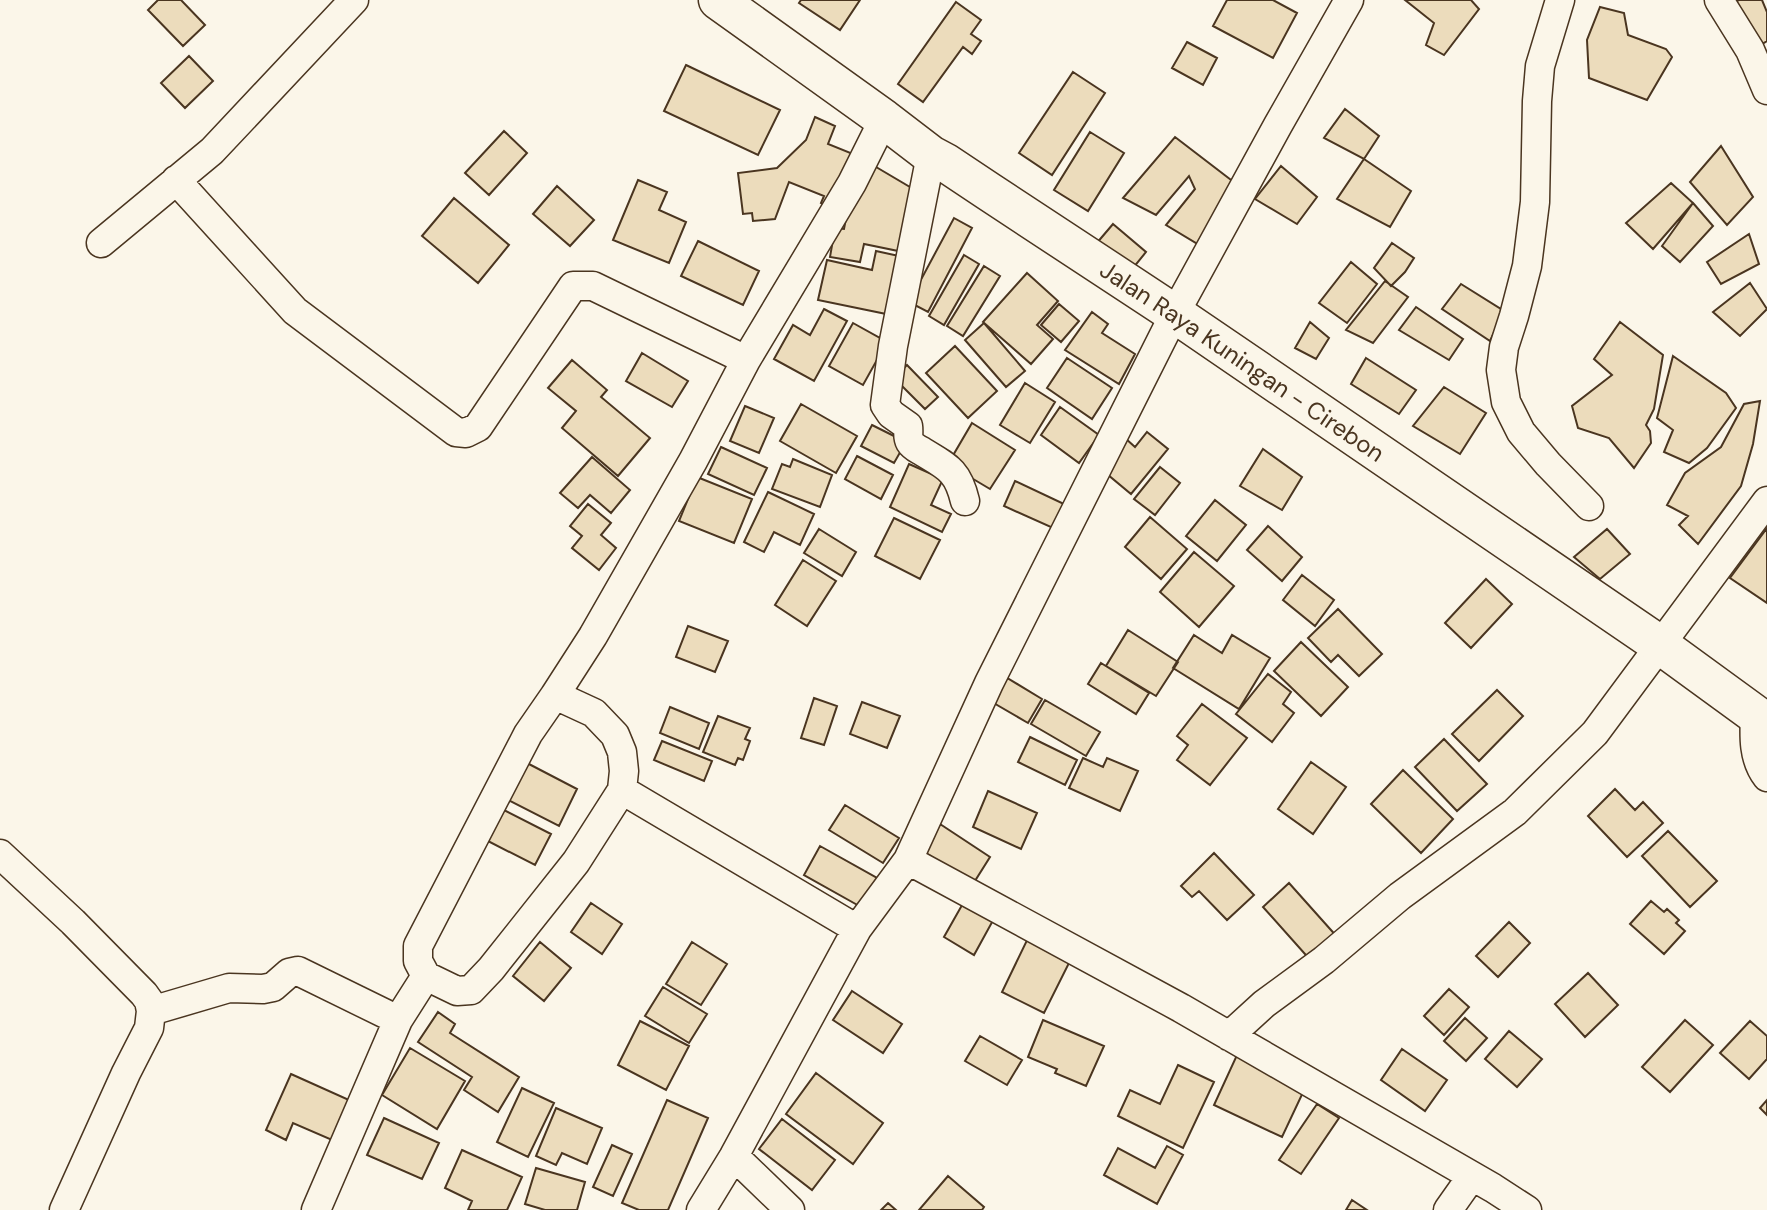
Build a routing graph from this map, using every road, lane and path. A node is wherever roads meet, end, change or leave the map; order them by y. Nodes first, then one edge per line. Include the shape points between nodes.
1 (354, 0) edge
2 (718, 0) edge
3 (1349, 0) edge
4 (1560, 0) edge
5 (1719, 0) edge
6 (1767, 90) edge
7 (884, 119) junction
8 (938, 159) junction
9 (176, 180) junction
10 (101, 243) dead end
11 (1174, 314) junction
12 (746, 360) junction
13 (965, 500) dead end
14 (1767, 500) edge
15 (1588, 506) dead end
16 (1660, 645) junction
17 (555, 695) junction
18 (1761, 719) edge
19 (1767, 777) edge
20 (622, 790) junction
21 (0, 854) edge
22 (908, 860) junction
23 (858, 929) junction
24 (426, 976) junction
25 (152, 1011) junction
26 (398, 1020) junction
27 (1229, 1036) junction
28 (734, 1156) junction
29 (1472, 1176) junction
30 (64, 1210) edge
31 (316, 1210) edge
32 (701, 1210) edge
33 (790, 1210) edge
34 (1448, 1210) edge
35 (1527, 1210) edge

1 - 9 street via 212,151
2 - 7 highway, Jalan Raya Kuningan - Cirebon
3 - 11 street
4 - 15 street via 1540,66 1535,202 1527,266 1500,370 1506,402 1521,432
5 - 6 street via 1750,50
7 - 8 highway, Jalan Raya Kuningan - Cirebon
7 - 12 street via 852,183
8 - 11 highway, Jalan Raya Kuningan - Cirebon
8 - 13 street via 893,346 885,405 908,426 913,446 954,473
9 - 10 street
9 - 12 street via 295,311 456,432 466,433 478,426 573,285 593,286
11 - 16 highway, Jalan Raya Kuningan - Cirebon
11 - 22 street via 989,683
12 - 17 street via 693,461
14 - 16 street
16 - 18 highway, Jalan Raya Kuningan - Cirebon
16 - 27 street via 1595,733 1515,812 1400,896
17 - 20 street via 594,713 615,735 622,752
17 - 24 street via 528,734 418,946 418,961
18 - 19 street via 1754,741
20 - 23 street
20 - 24 street via 576,862 471,990 457,991
21 - 25 street via 144,994
22 - 23 street
22 - 27 street
23 - 28 street
24 - 26 street
25 - 26 street via 229,988 273,987 298,971
25 - 30 street via 149,1028
26 - 31 street
27 - 29 street
28 - 32 street
28 - 33 street
29 - 34 street
29 - 35 street

